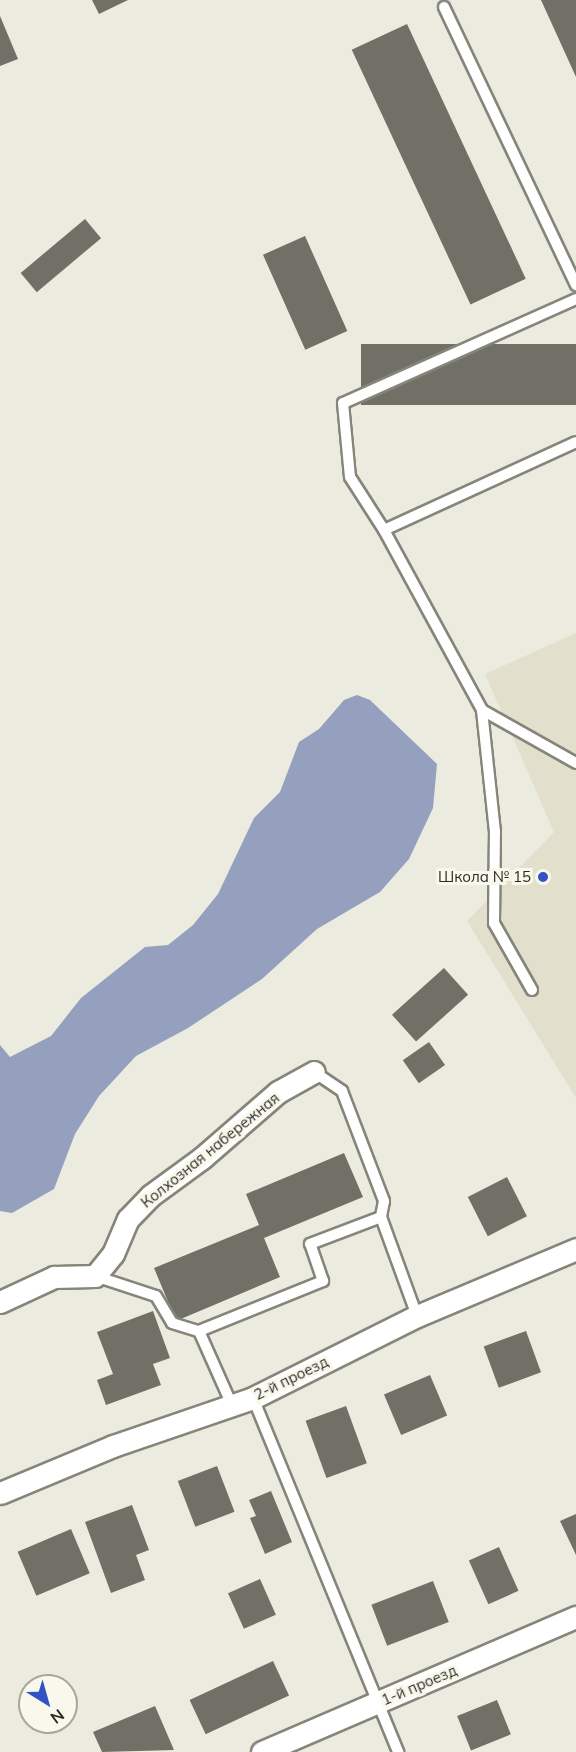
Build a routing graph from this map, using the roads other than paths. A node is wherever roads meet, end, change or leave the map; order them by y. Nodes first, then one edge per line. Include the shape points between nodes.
1 (444, 7) dead end
2 (576, 285) edge
3 (576, 299) edge
4 (576, 442) edge
5 (384, 530) junction
6 (482, 710) junction
7 (576, 763) edge
8 (532, 990) dead end
9 (314, 1072) joint
10 (381, 1217) junction
11 (576, 1249) edge
12 (95, 1276) junction
13 (0, 1302) edge
14 (417, 1316) junction
15 (199, 1331) junction
16 (253, 1398) junction
17 (231, 1403) junction
18 (0, 1493) edge
19 (576, 1617) edge
20 (379, 1702) junction
21 (262, 1752) edge
22 (398, 1752) edge

1 - 2 lane
3 - 5 lane via 343,403 350,477
4 - 5 lane
5 - 6 lane
6 - 7 lane
6 - 8 lane via 495,832 494,923
9 - 10 lane via 342,1091 384,1201
9 - 12 street, Колхозная набережная via 279,1092 202,1158 150,1196 128,1219 113,1254
10 - 14 lane
10 - 15 lane via 310,1244 324,1281
11 - 14 street, 2-й проезд
12 - 13 street via 54,1278
12 - 15 lane via 156,1296 172,1323
14 - 16 street, 2-й проезд
15 - 17 lane
16 - 17 street, 2-й проезд
16 - 20 lane
17 - 18 street, 2-й проезд
19 - 20 street, 1-й проезд
20 - 21 street, 1-й проезд
20 - 22 lane

